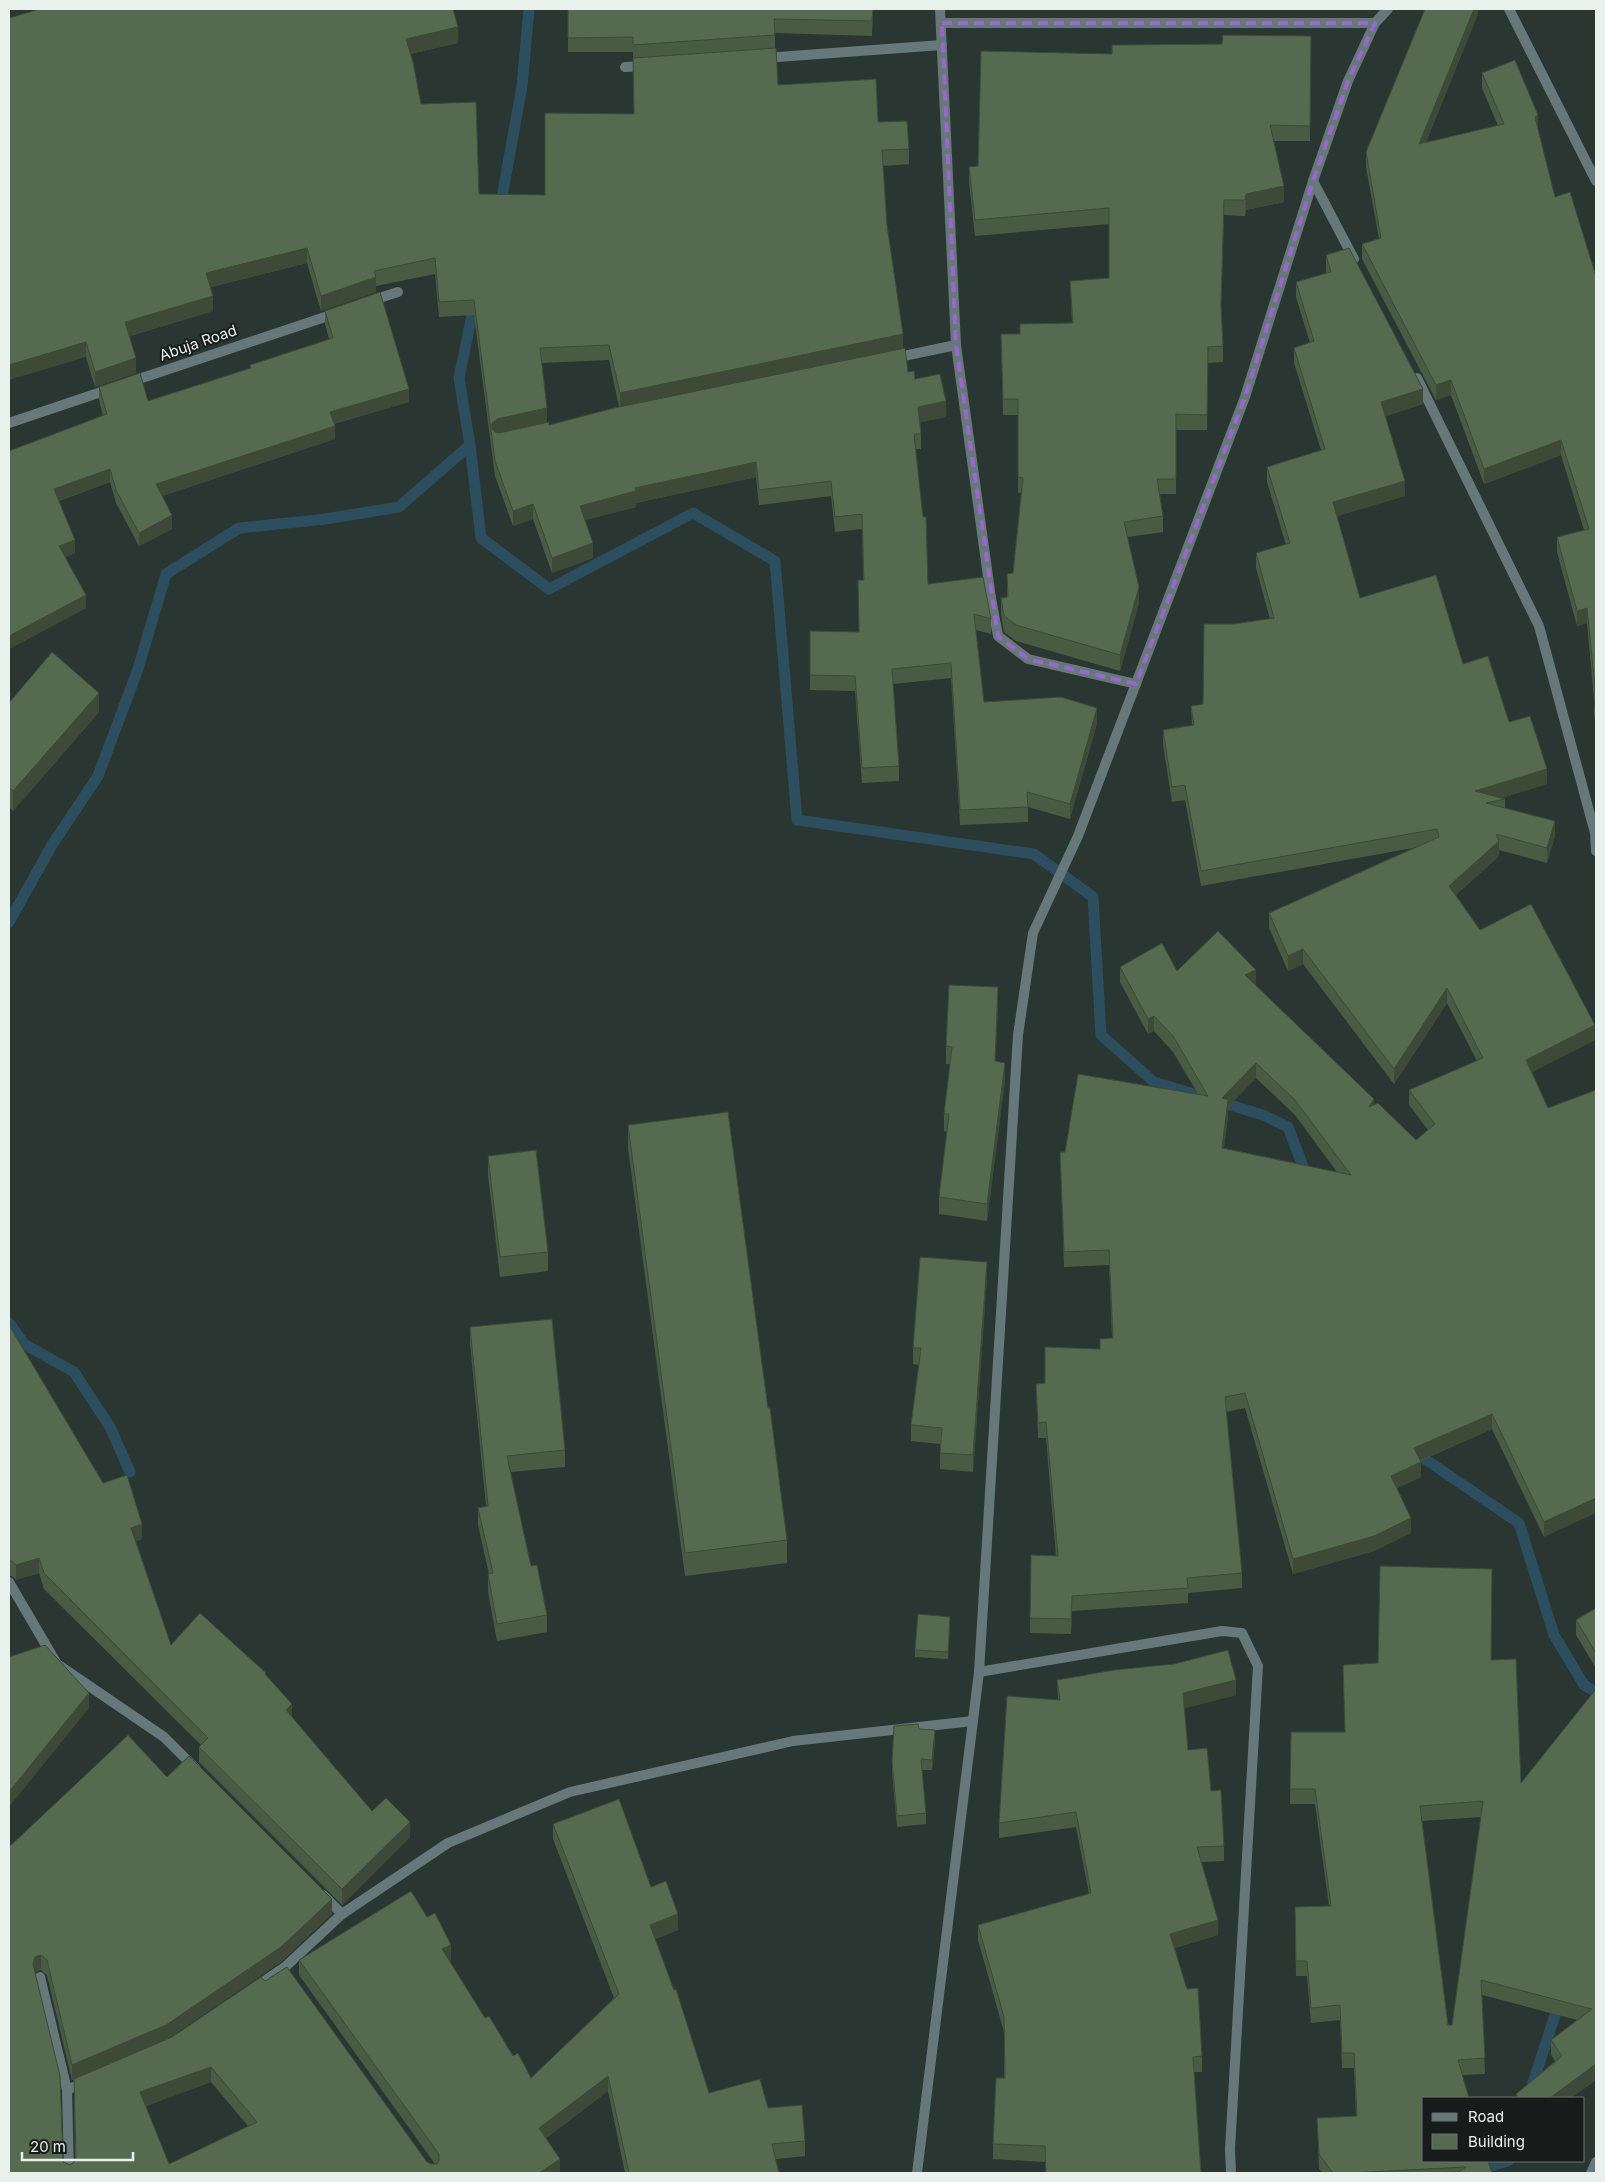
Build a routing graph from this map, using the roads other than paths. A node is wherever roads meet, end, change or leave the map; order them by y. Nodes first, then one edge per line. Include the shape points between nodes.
1 (940, 9) edge
2 (1388, 9) edge
3 (1509, 9) edge
4 (942, 23) junction
5 (1375, 23) junction
6 (942, 45) junction
7 (754, 58) edge
8 (655, 65) edge
9 (626, 68) dead end
10 (1313, 181) junction
11 (1596, 182) edge
12 (1359, 268) edge
13 (398, 292) dead end
14 (956, 345) junction
15 (888, 359) edge
16 (1410, 365) edge
17 (9, 423) edge
18 (1136, 684) junction
19 (1596, 851) edge
20 (9, 1582) edge
21 (979, 1672) junction
22 (973, 1721) junction
23 (205, 1778) edge
24 (315, 1887) edge
25 (342, 1914) junction
26 (40, 1977) edge
27 (246, 1993) edge
28 (92, 2079) edge
29 (67, 2090) junction
30 (1596, 2162) edge
31 (68, 2173) edge
32 (917, 2173) edge
33 (1230, 2173) edge
34 (1591, 2173) edge

1 - 4 street
2 - 5 street
3 - 11 street
4 - 5 street
4 - 6 street
5 - 10 street via 1348,81
6 - 7 street
6 - 14 street
8 - 9 street
10 - 12 street
10 - 18 street via 1245,397
13 - 17 street, Abuja Road
14 - 15 street
14 - 18 street via 998,636 1028,659
16 - 19 street via 1539,626 1595,833
18 - 21 street via 1078,836 1033,933 1018,1035
20 - 23 street via 57,1664 164,1737
21 - 22 street
21 - 33 street via 1222,1631 1242,1633 1258,1666
22 - 25 street via 793,1741 570,1792 448,1843
22 - 32 street
24 - 25 street
25 - 27 street via 288,1971
26 - 29 street
28 - 29 street
29 - 31 street
30 - 34 street

